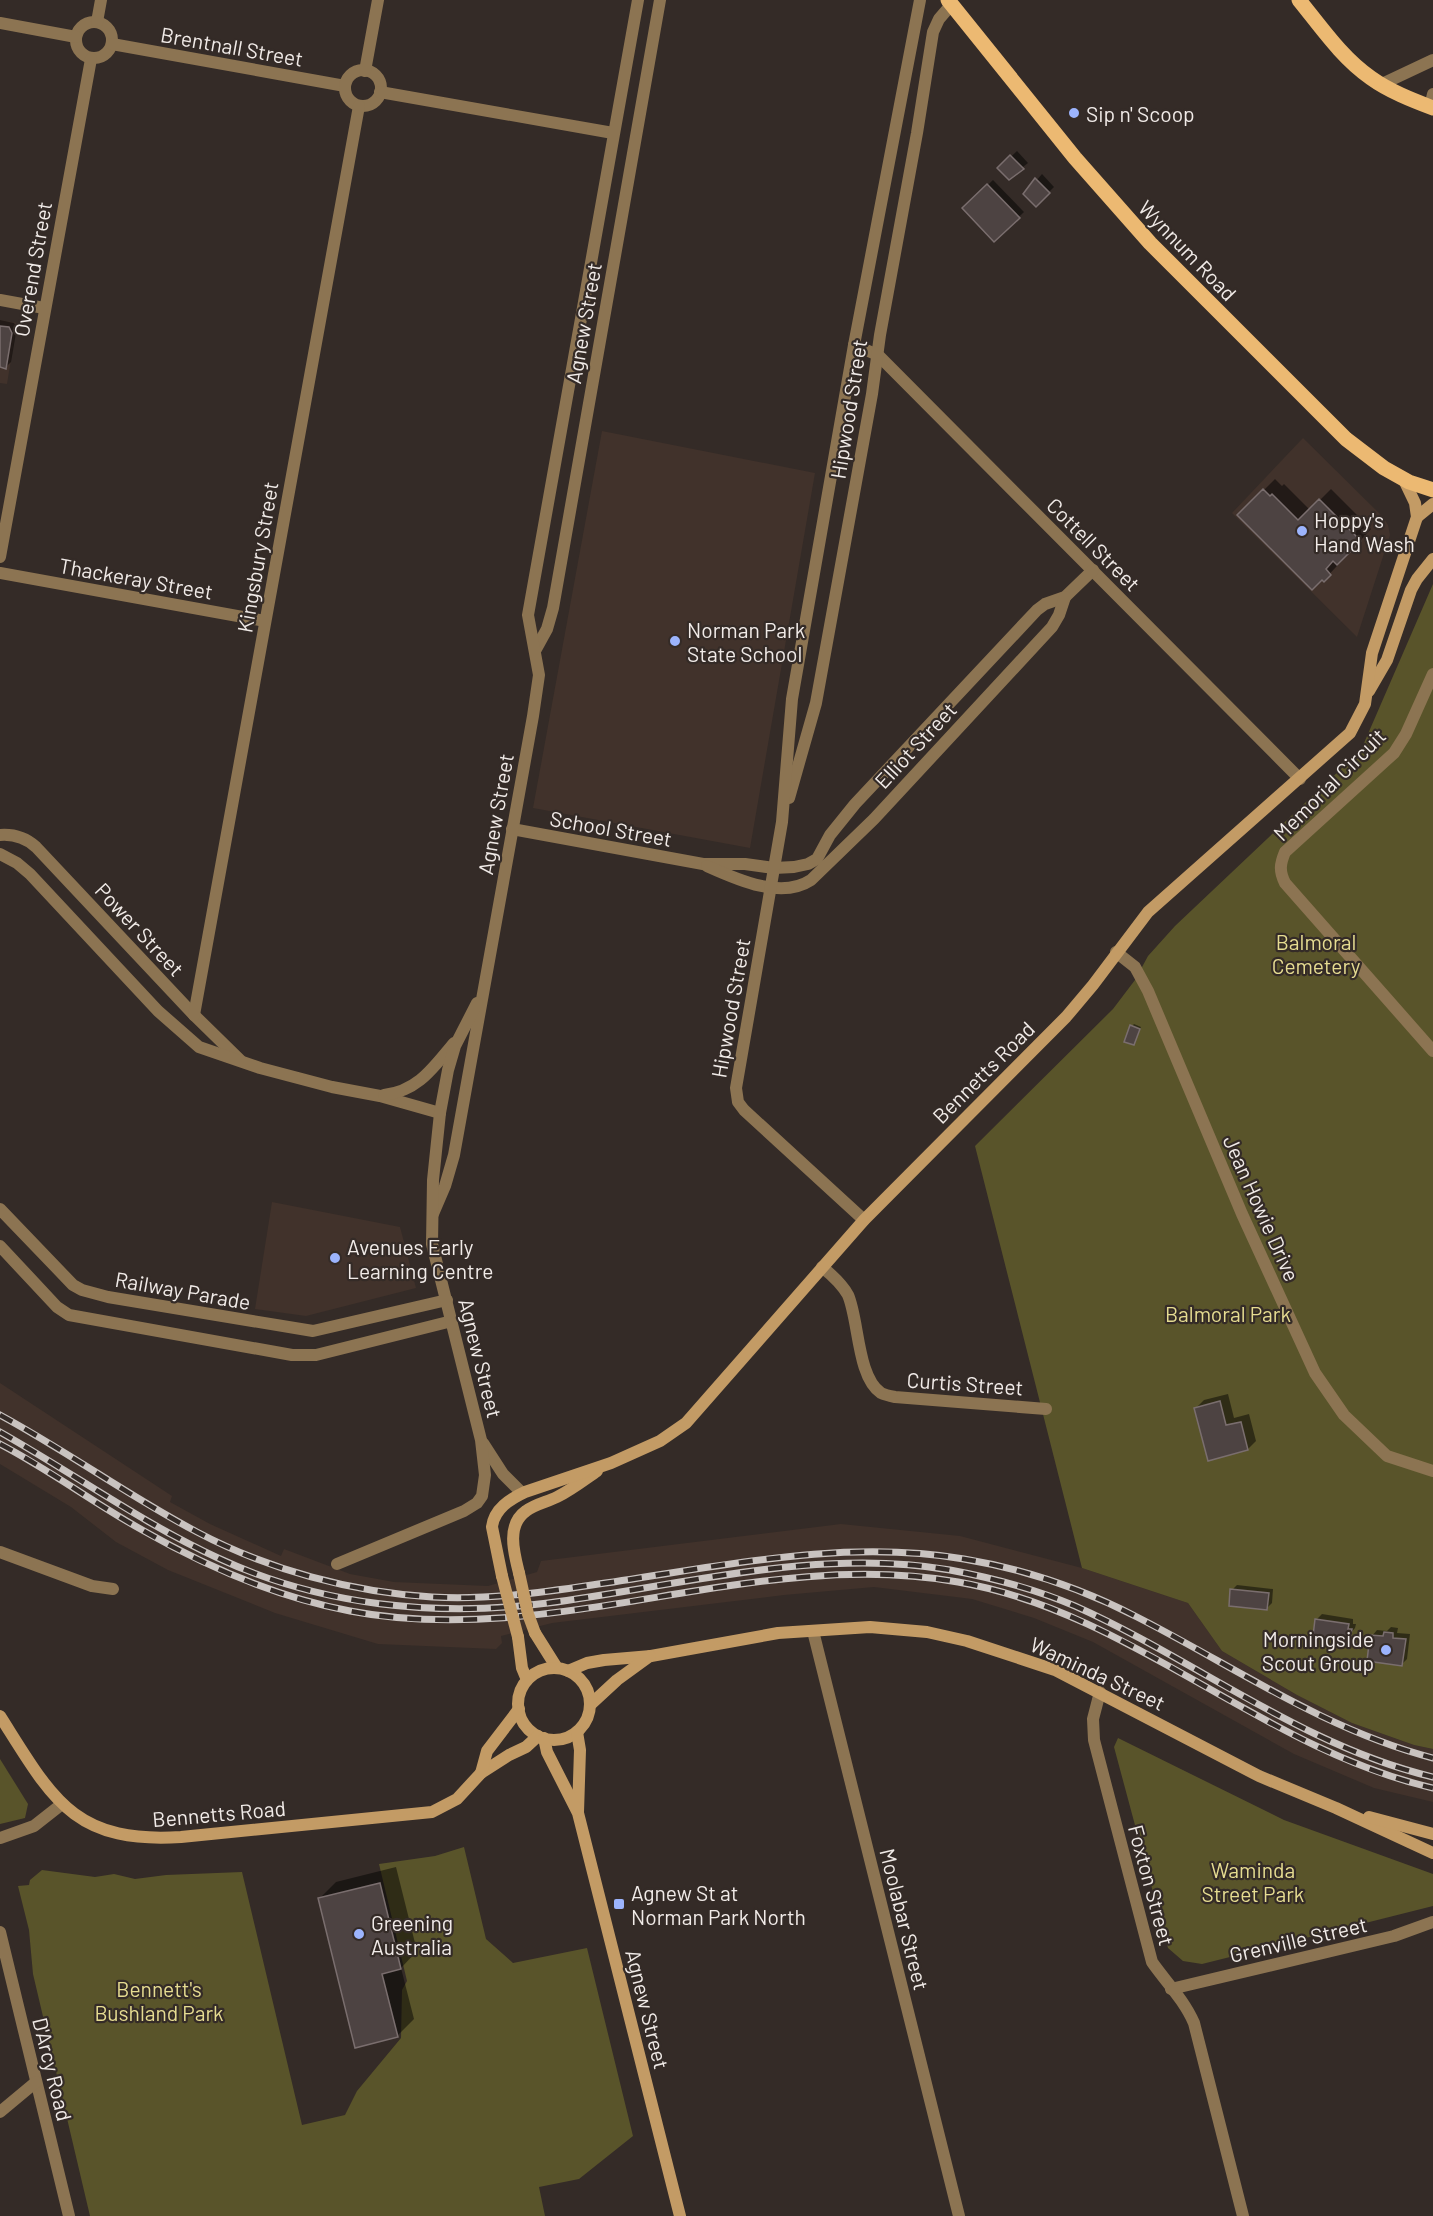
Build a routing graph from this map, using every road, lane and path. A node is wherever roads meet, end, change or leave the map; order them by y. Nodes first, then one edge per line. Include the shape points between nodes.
1 (101, 0) edge
2 (378, 0) edge
3 (638, 0) edge
4 (660, 0) edge
5 (920, 0) edge
6 (1299, 0) edge
7 (949, 2) edge
8 (97, 22) junction
9 (0, 23) edge
10 (76, 37) junction
11 (112, 44) junction
12 (90, 59) junction
13 (1433, 60) edge
14 (365, 70) junction
15 (1380, 85) junction
16 (345, 86) junction
17 (380, 92) junction
18 (1432, 103) edge
19 (359, 106) junction
20 (613, 133) junction
21 (0, 300) edge
22 (45, 308) junction
23 (854, 345) junction
24 (878, 356) junction
25 (1403, 478) junction
26 (1433, 490) edge
27 (1433, 504) edge
28 (1417, 517) junction
29 (0, 557) edge
30 (1433, 559) edge
31 (1093, 570) junction
32 (0, 573) edge
33 (1065, 597) junction
34 (265, 621) junction
35 (536, 649) junction
36 (1433, 674) edge
37 (1368, 692) junction
38 (1300, 779) junction
39 (782, 822) junction
40 (512, 829) junction
41 (0, 835) edge
42 (0, 854) edge
43 (703, 864) junction
44 (774, 868) junction
45 (771, 887) junction
46 (1116, 952) junction
47 (484, 985) junction
48 (194, 1015) junction
49 (464, 1031) junction
50 (1433, 1050) edge
51 (244, 1064) junction
52 (380, 1096) junction
53 (440, 1113) junction
54 (0, 1209) edge
55 (433, 1214) junction
56 (864, 1220) junction
57 (0, 1246) edge
58 (822, 1268) junction
59 (447, 1300) junction
60 (392, 1314) junction
61 (452, 1321) junction
62 (396, 1335) junction
63 (1046, 1409) dead end
64 (481, 1440) junction
65 (611, 1462) junction
66 (1433, 1471) edge
67 (522, 1493) junction
68 (0, 1552) edge
69 (337, 1564) dead end
70 (113, 1589) dead end
71 (813, 1631) junction
72 (651, 1656) junction
73 (563, 1670) junction
74 (527, 1680) junction
75 (1100, 1692) junction
76 (591, 1704) junction
77 (519, 1709) junction
78 (0, 1716) edge
79 (577, 1732) junction
80 (541, 1737) junction
81 (481, 1773) junction
82 (62, 1804) junction
83 (1336, 1808) junction
84 (578, 1813) junction
85 (1433, 1834) edge
86 (0, 1838) edge
87 (1433, 1853) edge
88 (1433, 1922) edge
89 (0, 1932) edge
90 (1171, 1989) junction
91 (36, 2082) junction
92 (0, 2112) edge
93 (69, 2216) edge
94 (680, 2216) edge
95 (959, 2216) edge
96 (1243, 2216) edge

1 - 8 street
2 - 14 street
3 - 20 street, Agnew Street
4 - 35 street, Agnew Street via 553,608
5 - 23 street, Hipwood Street
6 - 15 main road via 1352,62
7 - 24 street, Hipwood Street via 933,33
7 - 25 main road, Wynnum Road via 1082,167 1150,243 1346,439
8 - 10 street via 85,24
8 - 11 street via 108,28
9 - 10 street
10 - 12 street via 80,53
11 - 12 street via 106,54
11 - 16 street, Brentnall Street
12 - 22 street, Overend Street
13 - 15 street
14 - 16 street via 352,74
14 - 17 street via 377,78
15 - 18 main road
16 - 19 street via 348,99
17 - 19 street via 372,104
17 - 20 street
19 - 34 street, Kingsbury Street
20 - 35 street, Agnew Street via 528,615
21 - 22 street
22 - 29 street, Overend Street
23 - 24 street, Cottell Street
23 - 39 street, Hipwood Street via 792,699
24 - 31 street, Cottell Street
24 - 39 street, Hipwood Street via 816,704
25 - 26 main road, Wynnum Road
25 - 28 main road
27 - 28 main road
28 - 37 main road, Bennetts Road via 1372,653
30 - 37 main road, Bennetts Road via 1416,579 1387,660
31 - 33 street, Elliot Street
31 - 38 street, Cottell Street
32 - 34 street, Thackeray Street
33 - 44 street, Elliot Street via 1036,610 855,804 817,859 801,866
33 - 45 street, Elliot Street via 1052,627 816,877 790,890
34 - 48 street, Kingsbury Street
35 - 40 street, Agnew Street via 539,675
36 - 50 street, Memorial Circuit via 1394,753 1285,852 1280,865 1285,883
37 - 38 main road, Bennetts Road via 1350,733
38 - 46 main road, Bennetts Road via 1148,912
39 - 44 street, Hipwood Street
40 - 43 street, School Street
40 - 47 street, Agnew Street
41 - 48 street, Power Street via 26,839 36,847
42 - 51 street, Power Street via 30,874 189,1040
43 - 44 street, School Street
43 - 45 street, School Street via 740,881
44 - 45 street, Hipwood Street
45 - 56 street, Hipwood Street via 738,1073 737,1099 744,1110
46 - 56 main road, Bennetts Road via 1066,1017
46 - 66 street, Jean Howie Drive via 1135,967 1148,991 1242,1214 1315,1373 1344,1415 1387,1456
47 - 49 street, Agnew Street
47 - 55 street, Agnew Street via 453,1162
48 - 51 street, Power Street
49 - 52 street, Power Street via 414,1085
49 - 53 street, Agnew Street via 451,1059
51 - 52 street, Power Street
52 - 53 street, Power Street
53 - 55 street, Agnew Street
54 - 60 street, Railway Parade via 67,1280 89,1292 308,1331
55 - 59 street, Agnew Street via 432,1241
56 - 58 main road, Bennetts Road
57 - 62 street via 57,1307 81,1318 302,1356
58 - 63 street, Curtis Street via 848,1295 867,1370 882,1393
58 - 65 main road, Bennetts Road via 686,1423 660,1441
59 - 60 street, Railway Parade
59 - 61 street, Agnew Street
60 - 62 street
61 - 62 street
61 - 64 street, Agnew Street
64 - 67 street, Agnew Street via 503,1474
64 - 69 street, Agnew Street via 486,1479 479,1500 461,1512
65 - 67 main road, Bennetts Road
65 - 73 main road, Bennetts Road, bridge via 523,1514 513,1537 535,1633
67 - 74 main road, Bennetts Road, bridge via 497,1512 493,1535
68 - 70 street via 92,1586
71 - 72 main road, Waminda Street via 778,1633
71 - 75 main road, Waminda Street via 870,1627 927,1632 1008,1653 1056,1670
71 - 95 street, Moolabar Street
72 - 73 main road, Waminda Street via 621,1657
72 - 76 main road, Waminda Street
73 - 74 main road via 546,1669
73 - 76 main road via 585,1684
74 - 77 main road
75 - 83 main road, Waminda Street via 1259,1776
75 - 90 street, Foxton Street via 1093,1719 1094,1740 1152,1962
76 - 79 main road
77 - 80 main road via 529,1730
77 - 81 main road, Bennetts Road via 487,1751
78 - 82 main road, Bennetts Road
79 - 80 main road via 555,1740
79 - 84 main road, Agnew Street
80 - 81 main road, Bennetts Road
80 - 84 main road, Agnew Street
81 - 82 main road, Bennetts Road via 457,1799 424,1814 181,1837 115,1834 78,1818
82 - 86 street via 34,1826
83 - 85 main road, Waminda Street
83 - 87 main road, Waminda Street
84 - 94 main road, Agnew Street
88 - 90 street, Grenville Street via 1395,1936
89 - 91 street, D'Arcy Road
90 - 96 street, Foxton Street via 1186,2005 1194,2023
91 - 92 street
91 - 93 street, D'Arcy Road

